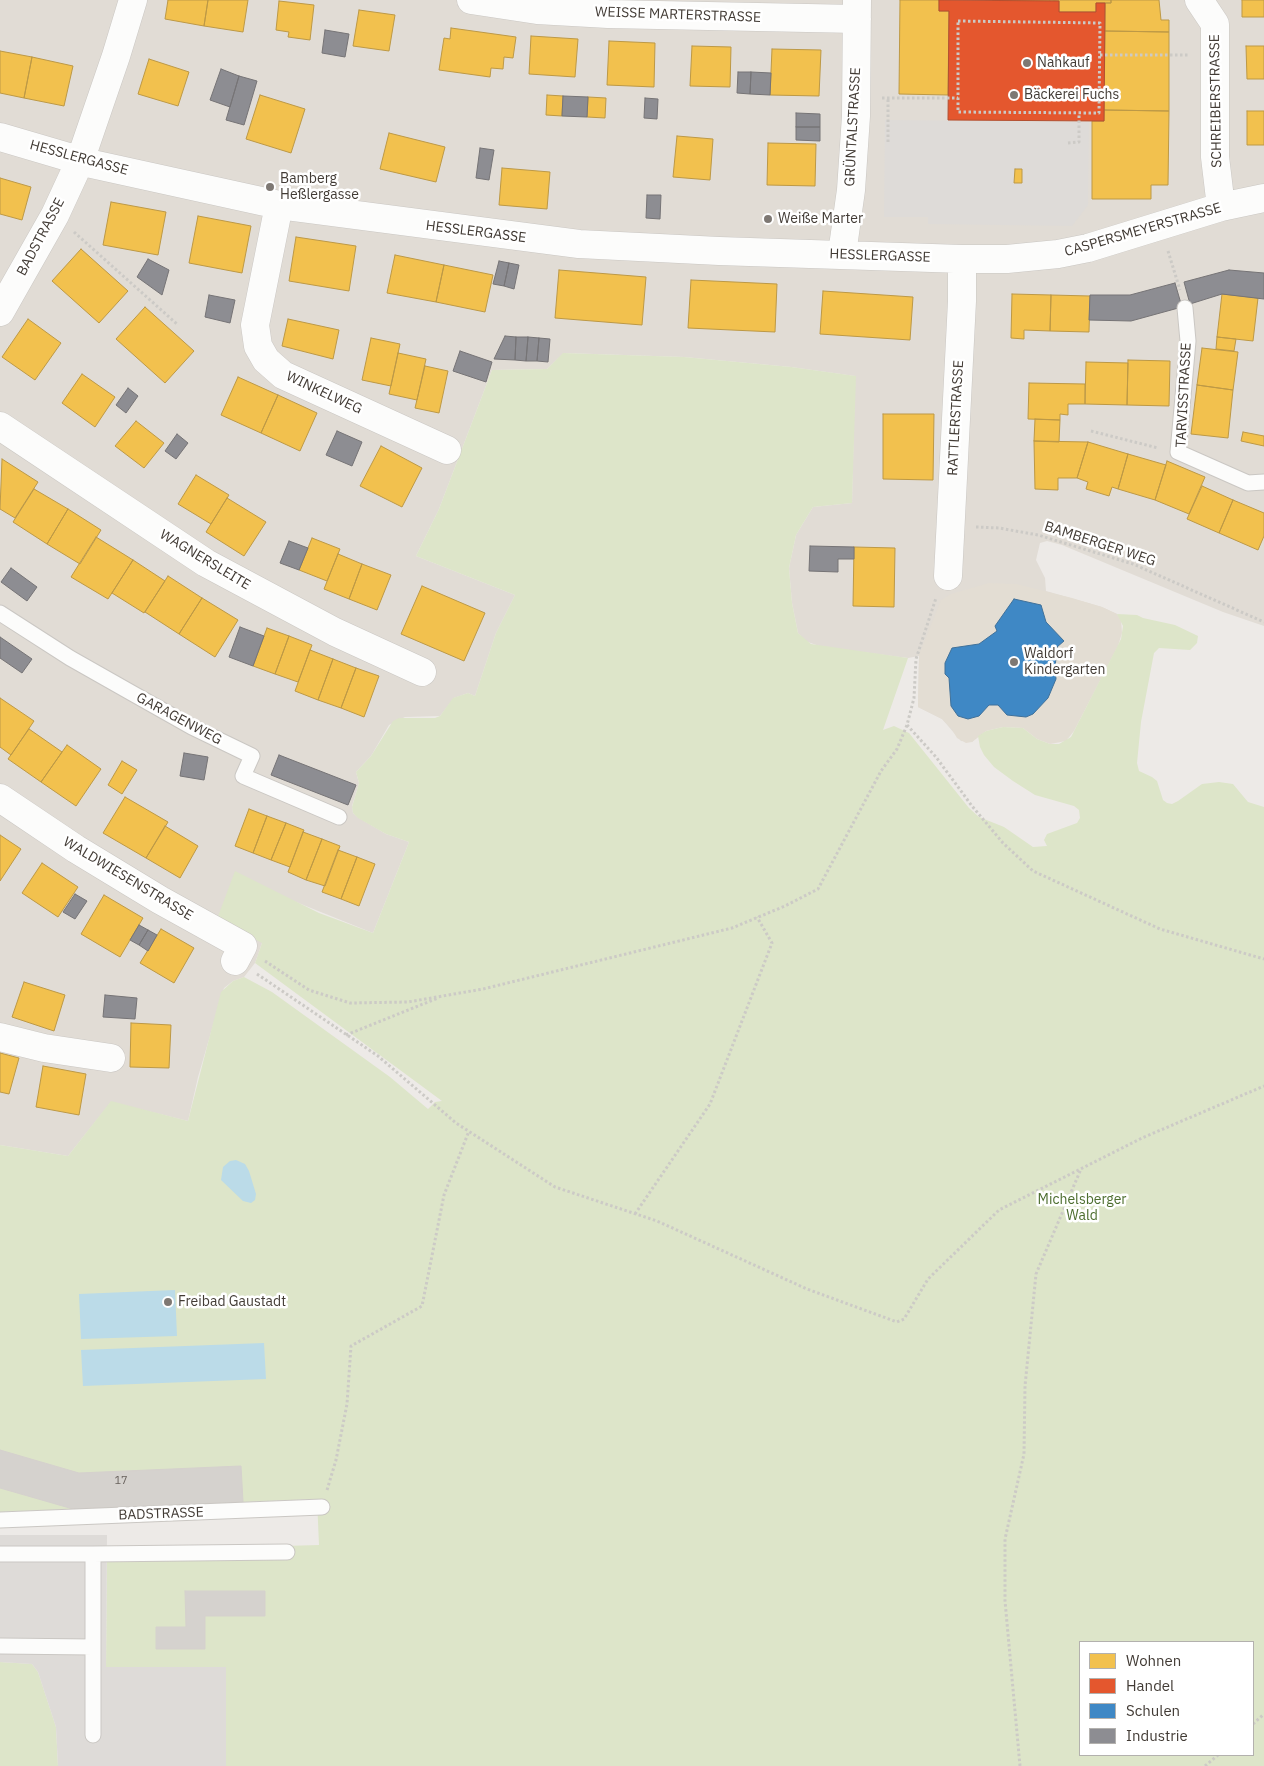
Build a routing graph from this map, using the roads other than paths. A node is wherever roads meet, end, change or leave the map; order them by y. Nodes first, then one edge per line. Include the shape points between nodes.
1 (132, 0) edge
2 (471, 0) edge
3 (1199, 0) edge
4 (857, 10) edge
5 (0, 137) edge
6 (80, 161) junction
7 (1264, 198) edge
8 (279, 205) junction
9 (1221, 207) junction
10 (842, 254) junction
11 (962, 259) junction
12 (1185, 308) dead end
13 (0, 312) edge
14 (0, 426) edge
15 (447, 450) dead end
16 (1264, 482) edge
17 (948, 576) road end
18 (0, 613) edge
19 (422, 672) dead end
20 (0, 798) edge
21 (339, 817) dead end
22 (239, 954) road end
23 (0, 1037) edge
24 (111, 1058) dead end
25 (322, 1507) road end
26 (0, 1520) edge
27 (287, 1552) dead end
28 (0, 1554) edge
29 (93, 1554) junction
30 (0, 1646) edge
31 (93, 1647) junction
32 (93, 1735) dead end

1 - 6 street, BADSTRASSE
2 - 4 street, WEISSE MARTERSTRASSE via 537,10 608,14
3 - 9 street, SCHREIBERSTRASSE via 1215,24 1215,157
4 - 10 street, GRÜNTALSTRASSE via 851,190
5 - 6 street, HESSLERGASSE
6 - 8 street, HESSLERGASSE
6 - 13 street, BADSTRASSE via 55,215
7 - 9 street, CASPERSMEYERSTRASSE
8 - 10 street, HESSLERGASSE via 579,244
8 - 15 street, WINKELWEG via 255,325 258,346 266,360 283,375
9 - 11 street, CASPERSMEYERSTRASSE via 1088,248 1007,259
10 - 11 street, HESSLERGASSE
11 - 17 street, RATTLERSTRASSE
12 - 16 lane, TARVISSTRASSE via 1188,341 1178,452 1248,483
14 - 19 street, WAGNERSLEITE via 206,563 335,632
18 - 21 lane, GARAGENWEG via 192,727 252,756 243,776
20 - 22 street, WALDWIESENSTRASSE
23 - 24 street via 44,1048
25 - 26 lane, BADSTRASSE
27 - 29 lane
28 - 29 lane
29 - 31 lane
30 - 31 lane
31 - 32 lane

